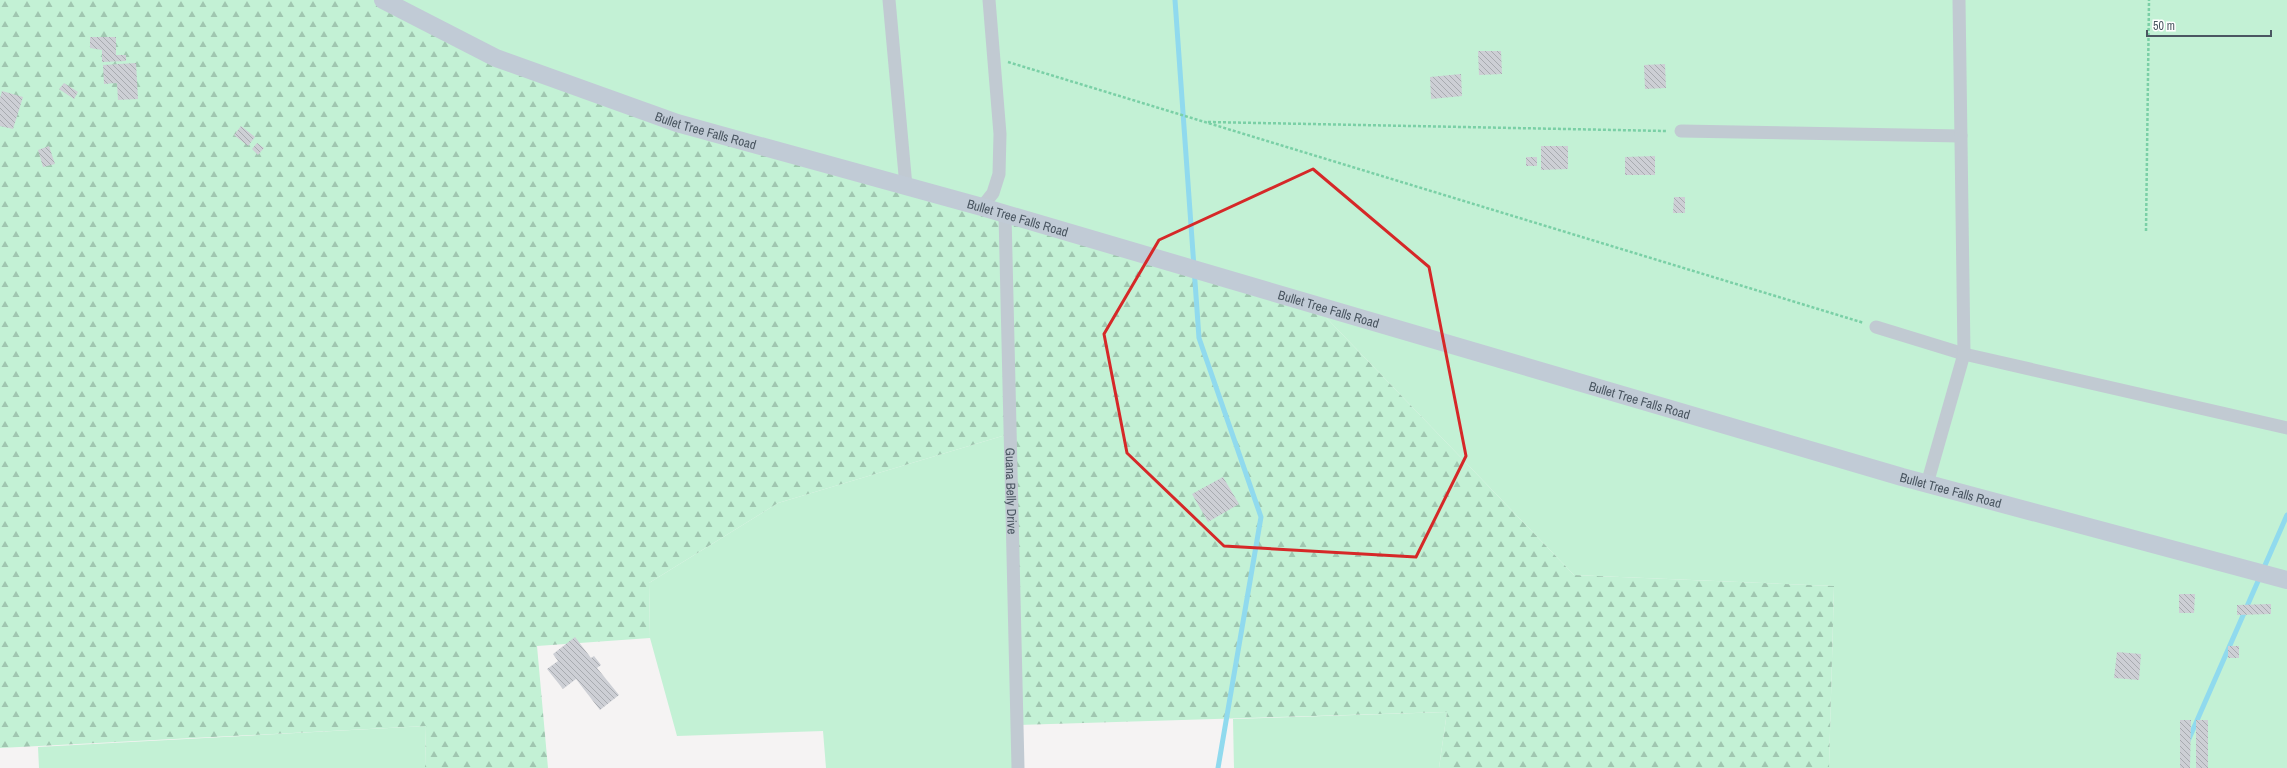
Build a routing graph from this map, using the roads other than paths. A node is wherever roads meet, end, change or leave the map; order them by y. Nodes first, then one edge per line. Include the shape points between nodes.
1 (383, 0) edge
2 (889, 0) edge
3 (989, 0) edge
4 (1959, 0) edge
5 (1681, 131) road end
6 (1961, 136) junction
7 (906, 186) junction
8 (982, 207) junction
9 (1005, 214) junction
10 (1876, 327) road end
11 (1964, 354) junction
12 (2287, 428) edge
13 (1927, 484) junction
14 (2287, 580) edge
15 (1018, 768) edge

1 - 7 main road, Bullet Tree Falls Road via 496,58 677,123
2 - 7 street
3 - 8 street via 1000,134 999,174 993,193
4 - 6 street
5 - 6 street
6 - 11 street
7 - 8 main road, Bullet Tree Falls Road
8 - 9 main road, Bullet Tree Falls Road
9 - 13 main road, Bullet Tree Falls Road
9 - 15 street, Guana Belly Drive
10 - 11 street
11 - 12 street
11 - 13 street
13 - 14 main road, Bullet Tree Falls Road

